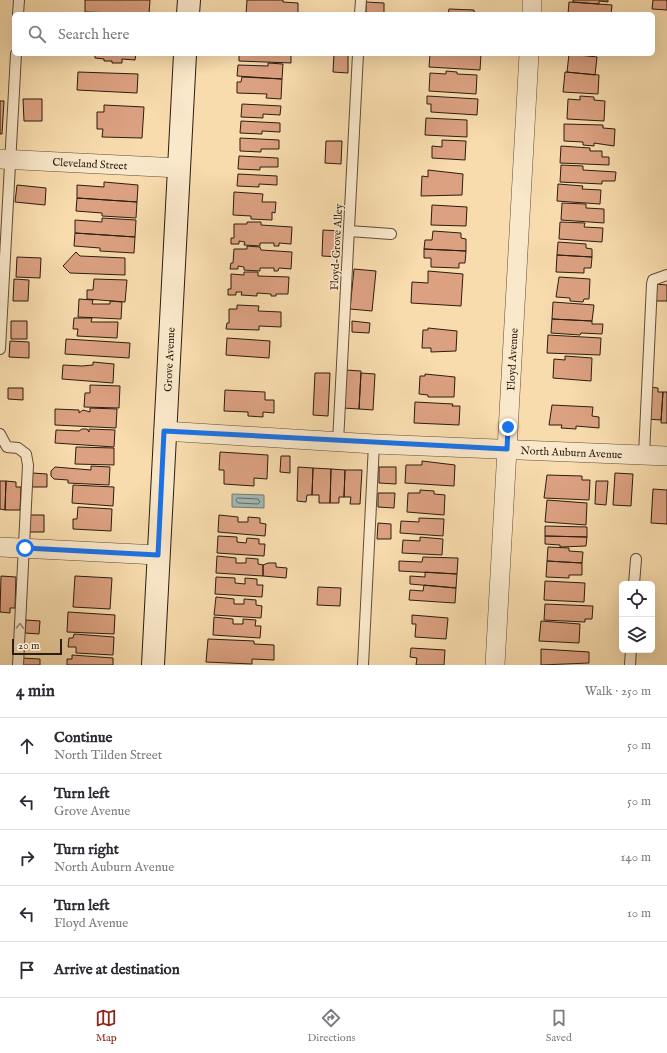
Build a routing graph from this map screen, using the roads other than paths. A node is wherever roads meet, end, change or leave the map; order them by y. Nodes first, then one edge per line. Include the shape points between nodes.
1 (19, 0) edge
2 (189, 0) edge
3 (361, 0) edge
4 (532, 0) edge
5 (18, 12) edge
6 (188, 12) edge
7 (360, 12) edge
8 (532, 12) edge
9 (16, 56) edge
10 (186, 56) edge
11 (358, 56) edge
12 (529, 56) edge
13 (5, 159) edge
14 (179, 168) junction
15 (349, 231) junction
16 (391, 234) dead end
17 (667, 275) edge
18 (0, 349) edge
19 (164, 431) junction
20 (0, 434) edge
21 (338, 442) junction
22 (374, 444) junction
23 (507, 449) junction
24 (644, 455) junction
25 (667, 456) edge
26 (0, 547) edge
27 (25, 548) junction
28 (158, 555) junction
29 (636, 559) dead end
30 (634, 581) edge
31 (631, 653) edge
32 (18, 665) edge
33 (153, 665) edge
34 (363, 665) edge
35 (495, 665) edge
36 (630, 665) edge

1 - 5 lane
2 - 6 main road
3 - 7 lane
4 - 8 street
9 - 13 lane
10 - 14 main road, Grove Avenue
11 - 15 lane, Floyd-Grove Alley
12 - 23 street, Floyd Avenue
13 - 14 street, Cleveland Street
13 - 18 lane
14 - 19 main road, Grove Avenue
15 - 16 lane
15 - 21 lane, Floyd-Grove Alley
17 - 24 lane via 654,280 652,284
19 - 21 street, North Auburn Avenue
19 - 28 main road, Grove Avenue
20 - 27 lane via 7,447 18,448 26,454
21 - 22 street, North Auburn Avenue
22 - 23 street, North Auburn Avenue
22 - 34 lane
23 - 24 street, North Auburn Avenue
23 - 35 street, Floyd Avenue
24 - 25 street, North Auburn Avenue
26 - 27 street
27 - 28 street
32 -> 27 lane
28 - 33 main road, Grove Avenue
29 - 30 lane
31 - 36 lane

